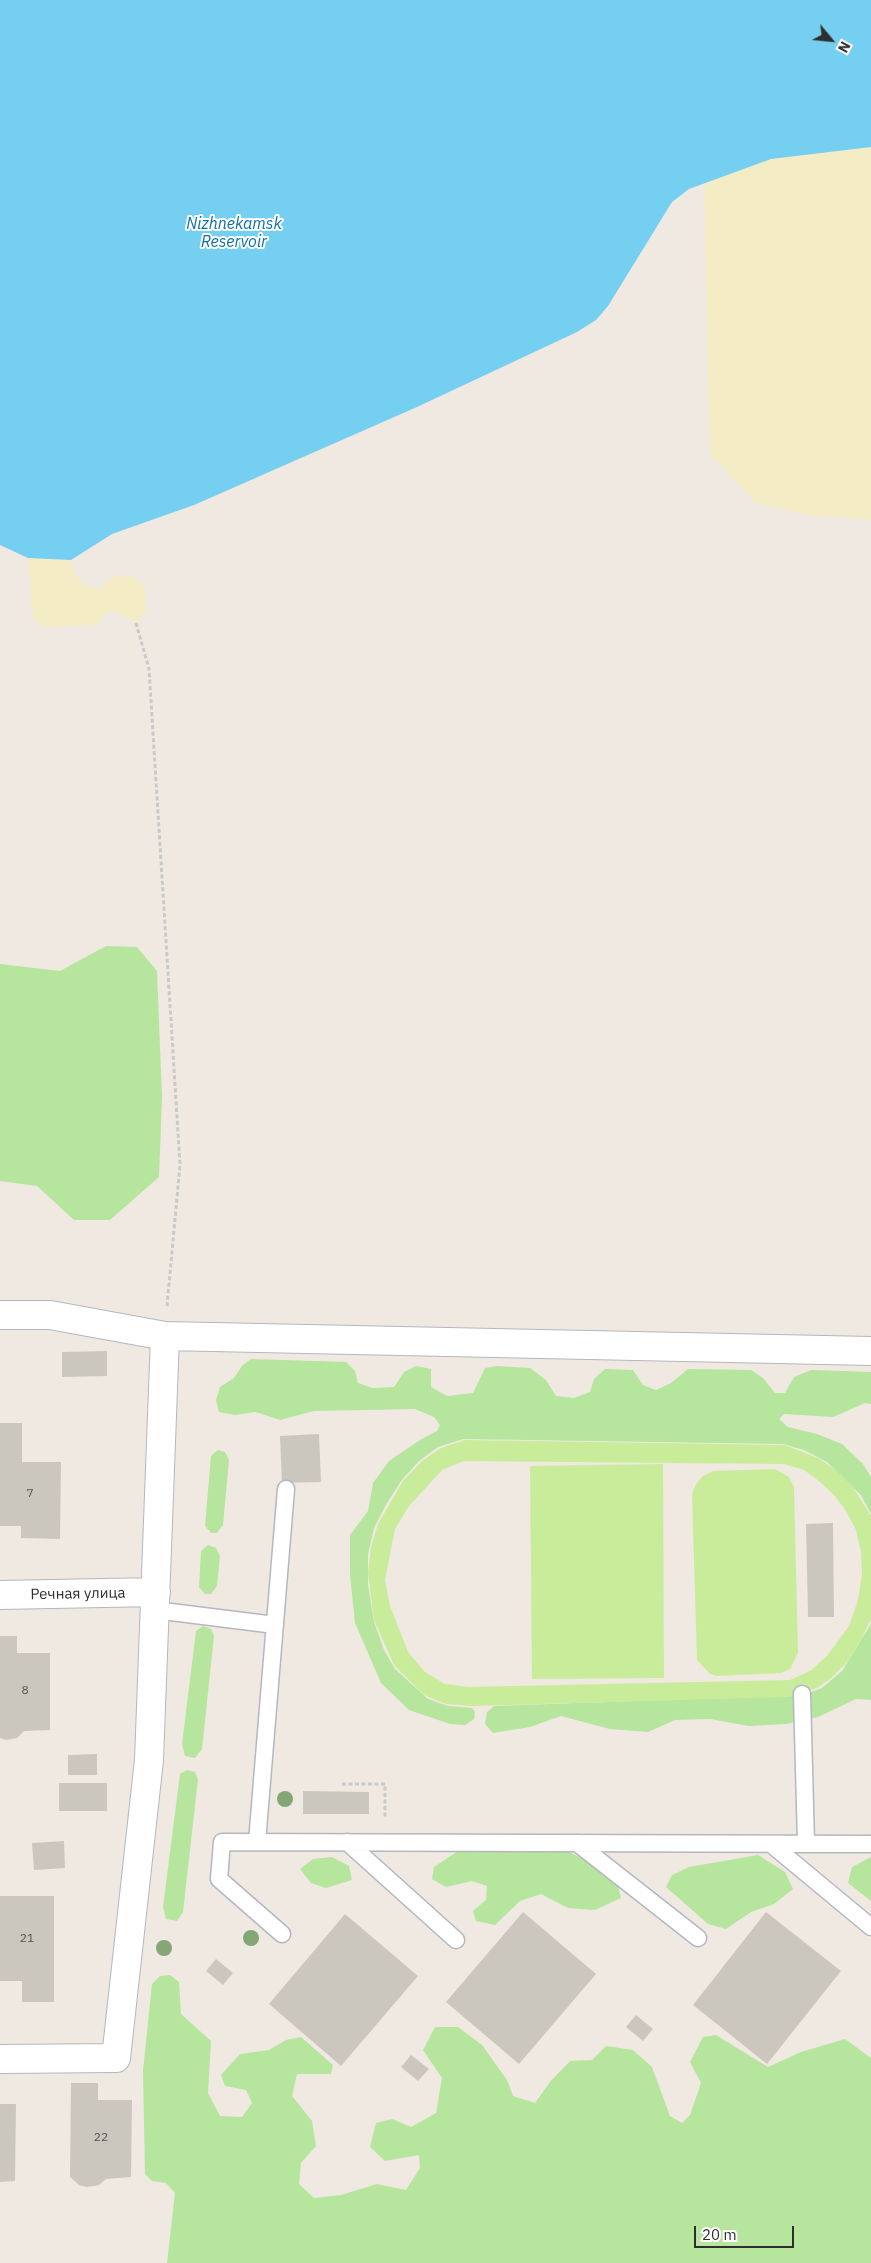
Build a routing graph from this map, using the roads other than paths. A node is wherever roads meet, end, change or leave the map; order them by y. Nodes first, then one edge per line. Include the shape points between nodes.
1 (0, 1315) edge
2 (165, 1336) junction
3 (871, 1351) edge
4 (286, 1489) dead end
5 (0, 1595) edge
6 (156, 1601) junction
7 (275, 1625) junction
8 (802, 1694) dead end
9 (257, 1842) junction
10 (347, 1842) junction
11 (577, 1843) junction
12 (771, 1844) junction
13 (806, 1844) junction
14 (871, 1844) edge
15 (871, 1927) edge
16 (282, 1934) dead end
17 (698, 1938) dead end
18 (456, 1940) dead end
19 (0, 2058) edge

1 - 2 street via 50,1315
2 - 3 street
2 - 6 street
4 - 7 lane
5 - 6 street, Речная улица
6 - 7 lane
6 - 19 street via 149,1760 116,2058
7 - 9 lane
8 - 13 lane
9 - 10 lane
9 - 16 lane via 222,1842 220,1879
10 - 11 lane
10 - 18 lane
11 - 12 lane
11 - 17 lane
12 - 13 lane
12 - 15 lane
13 - 14 lane

